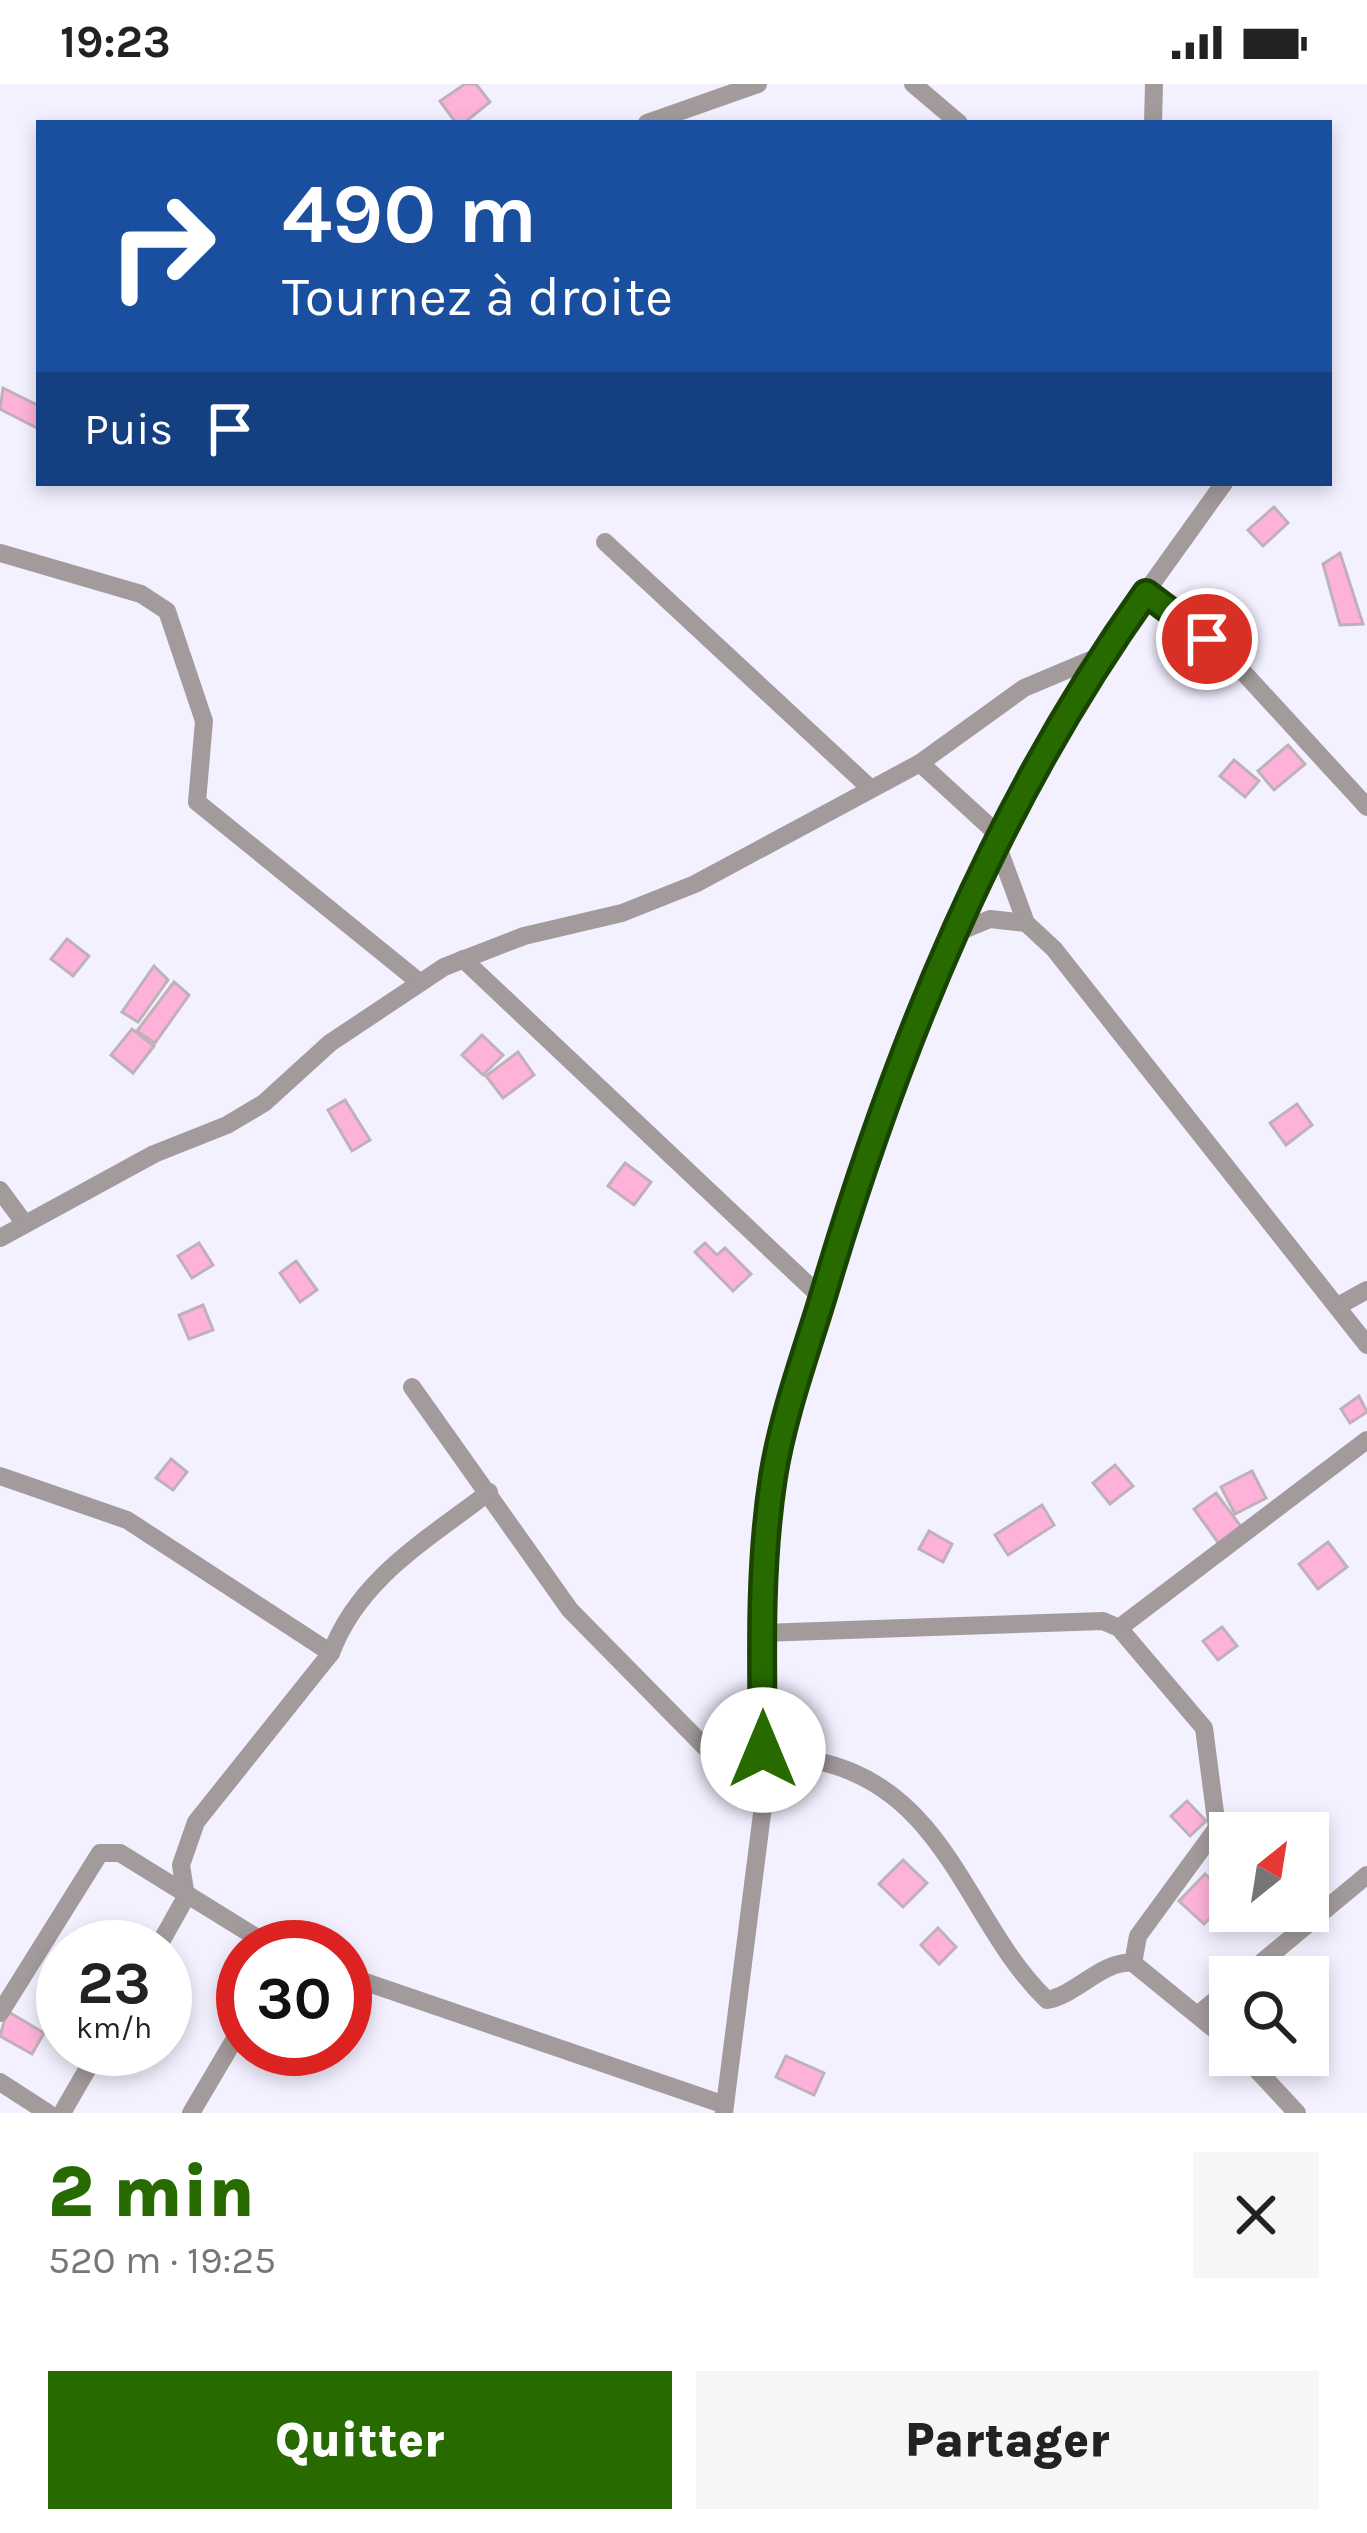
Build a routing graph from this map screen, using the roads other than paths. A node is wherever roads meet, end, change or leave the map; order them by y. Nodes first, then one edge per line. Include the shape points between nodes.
1 (758, 84) edge
2 (914, 84) edge
3 (1154, 84) edge
4 (656, 120) edge
5 (955, 120) edge
6 (1153, 120) edge
7 (1222, 486) edge
8 (605, 542) dead end
9 (0, 554) edge
10 (1146, 593) junction
11 (1100, 656) junction
12 (920, 763) junction
13 (870, 788) junction
14 (1367, 807) edge
15 (998, 842) junction
16 (1026, 923) junction
17 (954, 934) junction
18 (464, 959) junction
19 (418, 981) junction
20 (0, 1190) edge
21 (26, 1224) junction
22 (0, 1238) edge
23 (1367, 1290) edge
24 (822, 1298) junction
25 (1338, 1306) junction
26 (1367, 1345) edge
27 (412, 1387) dead end
28 (1367, 1440) edge
29 (0, 1476) edge
30 (489, 1492) junction
31 (1120, 1628) junction
32 (762, 1633) junction
33 (331, 1653) junction
34 (763, 1750) junction
35 (763, 1806) junction
36 (1367, 1875) edge
37 (187, 1897) junction
38 (174, 1920) edge
39 (226, 1920) edge
40 (1269, 1956) edge
41 (1133, 1963) junction
42 (372, 1985) edge
43 (1209, 2006) edge
44 (1200, 2013) junction
45 (0, 2014) edge
46 (1209, 2022) edge
47 (216, 2071) edge
48 (83, 2076) edge
49 (1263, 2076) edge
50 (0, 2082) edge
51 (724, 2109) edge
52 (40, 2111) edge
53 (62, 2113) edge
54 (191, 2113) edge
55 (1297, 2113) edge

1 - 4 street
2 - 5 street
3 - 6 street
7 - 10 street
8 - 13 street
9 - 19 street via 141,594 167,611 204,721 197,802
10 - 11 street
10 - 14 street via 1233,661
11 - 12 street via 1024,688
11 - 15 street
12 - 13 street
12 - 15 street
13 - 18 street via 695,884
15 - 16 street
15 - 17 street
16 - 17 street via 990,919
16 - 25 street
17 - 24 street via 855,1188
18 - 19 street
18 - 24 street
19 - 21 street via 330,1043 264,1103
20 - 21 street
21 - 22 street
23 - 25 street
24 - 32 street via 774,1473
25 - 26 street
27 - 30 street
28 - 31 street
29 - 33 street via 127,1520
30 - 33 street via 374,1580 342,1621
30 - 35 street via 570,1610
31 - 32 street via 1103,1621
31 - 41 street via 1204,1728 1217,1828 1138,1936
32 - 34 street
33 - 37 street via 196,1822 181,1865
34 - 35 street
34 - 41 street via 850,1771 924,1822 1047,2000 1118,1961
35 - 51 street
36 - 40 street
37 - 38 street
37 - 39 street
37 - 45 street via 121,1853 100,1853
41 - 44 street
42 - 51 street
43 - 44 street
44 - 46 street
47 - 54 street
48 - 53 street
49 - 55 street
50 - 52 street

